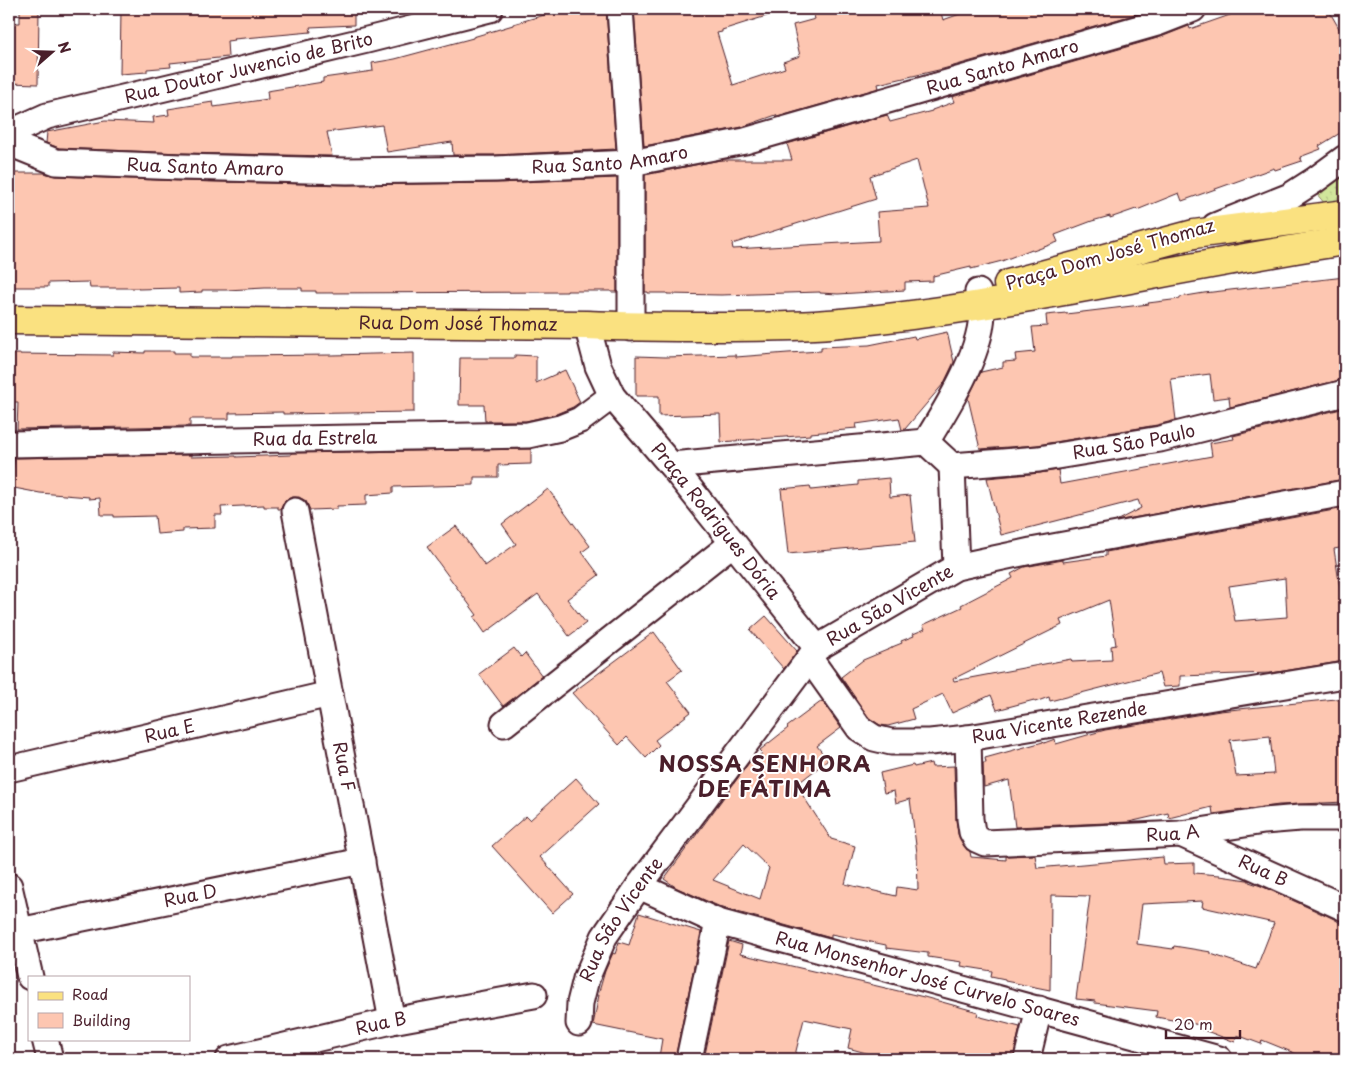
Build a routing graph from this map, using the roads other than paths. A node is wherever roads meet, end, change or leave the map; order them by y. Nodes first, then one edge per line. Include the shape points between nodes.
1 (490, 9) edge
2 (620, 9) edge
3 (1193, 9) edge
4 (402, 20) edge
5 (9, 133) edge
6 (9, 144) edge
7 (1345, 158) edge
8 (632, 164) junction
9 (1345, 214) edge
10 (1309, 219) junction
11 (1194, 234) junction
12 (1345, 241) edge
13 (1313, 246) junction
14 (980, 299) junction
15 (9, 320) edge
16 (587, 325) junction
17 (631, 328) junction
18 (1345, 394) edge
19 (612, 396) junction
20 (926, 442) junction
21 (9, 444) edge
22 (671, 465) junction
23 (952, 466) junction
24 (1345, 493) edge
25 (296, 511) dead end
26 (733, 543) junction
27 (956, 568) junction
28 (813, 653) junction
29 (1345, 674) edge
30 (330, 694) junction
31 (504, 724) dead end
32 (968, 738) junction
33 (9, 768) edge
34 (1345, 818) edge
35 (1181, 834) junction
36 (362, 861) junction
37 (9, 886) edge
38 (640, 886) junction
39 (1345, 908) edge
40 (718, 922) junction
41 (19, 931) junction
42 (30, 976) edge
43 (534, 995) dead end
44 (1039, 1009) junction
45 (392, 1021) junction
46 (579, 1023) dead end
47 (45, 1040) edge
48 (50, 1059) edge
49 (229, 1059) edge
50 (689, 1059) edge
51 (1027, 1059) edge
52 (1219, 1059) edge

1 - 4 street, Rua Doutor Juvencio de Brito
2 - 8 street
3 - 8 street, Rua Santo Amaro via 1157,23 745,141
4 - 5 street, Rua Doutor Juvencio de Brito via 47,116
6 - 8 street, Rua Santo Amaro via 56,162 181,167 347,171
7 - 11 street, Praça Dom José Thomaz via 1290,196
8 - 17 street
9 - 10 main road
10 - 11 main road
10 - 13 main road
11 - 14 main road, Praça Dom José Thomaz
12 - 13 main road, Praça Dom José Thomaz
13 - 14 main road, Praça Dom José Thomaz
14 - 17 main road, Rua Dom José Thomaz via 906,316 839,324
14 - 20 street via 980,333 970,360 950,403
15 - 16 main road, Rua Dom José Thomaz
16 - 17 main road, Rua Dom José Thomaz
16 - 19 street, Praça Rodrigues Dória via 598,366
18 - 23 street, Rua São Paulo via 1160,438 1039,459
19 - 21 street, Rua da Estrela via 580,420 528,435
19 - 22 street, Praça Rodrigues Dória
20 - 22 street
20 - 23 street
22 - 26 street, Praça Rodrigues Dória
23 - 27 street
24 - 27 street, Rua São Vicente
25 - 30 street, Rua F
26 - 28 street, Praça Rodrigues Dória
26 - 31 street
27 - 28 street, Rua São Vicente
28 - 32 street, Rua Vicente Rezende via 859,728 874,738 892,742
28 - 38 street, Rua São Vicente
29 - 32 street, Rua Vicente Rezende
30 - 33 street, Rua E
30 - 36 street, Rua F
32 - 35 street, Rua A via 972,832 985,844
34 - 35 street, Rua A via 1264,821
35 - 39 street, Rua B
36 - 41 street, Rua D
36 - 45 street, Rua F
37 - 41 street
38 - 40 street, Rua Monsenhor José Curvelo Soares
38 - 46 street, Rua São Vicente via 604,937 586,979
40 - 44 street, Rua Monsenhor José Curvelo Soares
40 - 50 street
41 - 42 street
43 - 45 street, Rua B
44 - 51 street
44 - 52 street, Rua Monsenhor José Curvelo Soares
45 - 49 street, Rua B
47 - 48 street

